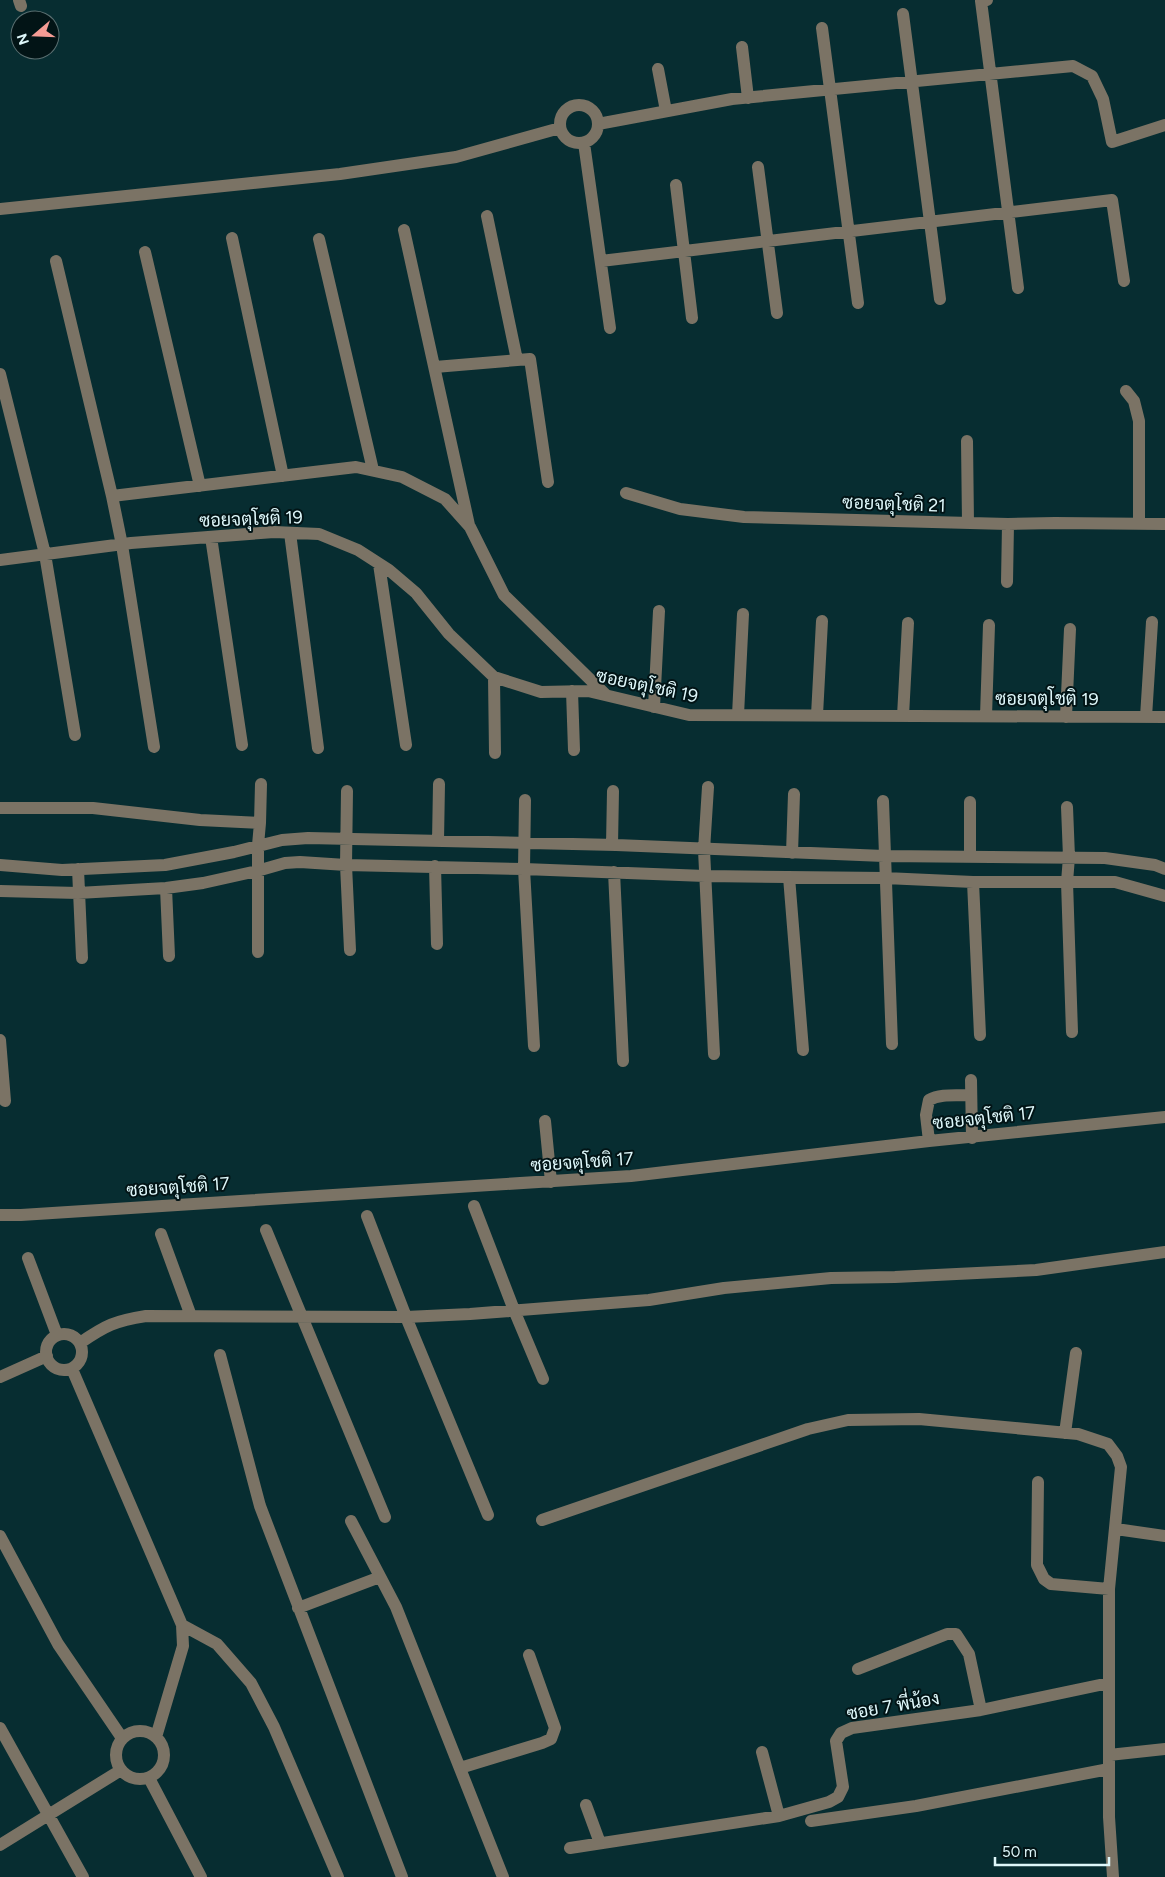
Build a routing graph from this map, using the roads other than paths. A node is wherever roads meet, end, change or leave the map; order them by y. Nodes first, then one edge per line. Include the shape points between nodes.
1 (987, 0) edge
2 (903, 14) dead end
3 (822, 28) dead end
4 (742, 47) dead end
5 (658, 69) dead end
6 (990, 74) junction
7 (912, 82) junction
8 (830, 90) junction
9 (748, 98) junction
10 (666, 111) junction
11 (598, 124) junction
12 (1165, 125) edge
13 (560, 128) junction
14 (584, 143) junction
15 (758, 167) dead end
16 (676, 184) dead end
17 (0, 208) edge
18 (1008, 212) junction
19 (487, 216) dead end
20 (930, 222) junction
21 (404, 230) dead end
22 (848, 232) junction
23 (232, 238) dead end
24 (318, 239) dead end
25 (768, 241) junction
26 (684, 251) junction
27 (145, 252) dead end
28 (56, 261) dead end
29 (601, 261) junction
30 (1124, 281) dead end
31 (1018, 288) dead end
32 (940, 299) dead end
33 (858, 303) dead end
34 (777, 313) dead end
35 (692, 318) dead end
36 (610, 328) dead end
37 (517, 360) junction
38 (434, 367) junction
39 (0, 374) edge
40 (1126, 391) dead end
41 (967, 441) dead end
42 (372, 470) junction
43 (283, 476) junction
44 (548, 482) dead end
45 (200, 486) junction
46 (626, 493) dead end
47 (112, 496) junction
48 (968, 523) junction
49 (1139, 523) junction
50 (1008, 524) junction
51 (1165, 524) edge
52 (470, 527) junction
53 (290, 533) junction
54 (211, 537) junction
55 (122, 544) junction
56 (46, 554) junction
57 (0, 560) edge
58 (379, 564) junction
59 (1007, 582) dead end
60 (659, 611) dead end
61 (743, 614) dead end
62 (822, 621) dead end
63 (1152, 622) dead end
64 (908, 624) dead end
65 (989, 625) dead end
66 (1070, 629) dead end
67 (494, 677) junction
68 (572, 691) junction
69 (606, 695) junction
70 (654, 707) junction
71 (738, 715) junction
72 (817, 715) junction
73 (903, 716) junction
74 (986, 716) junction
75 (1066, 717) junction
76 (1146, 717) junction
77 (1165, 717) edge
78 (75, 735) dead end
79 (242, 745) dead end
80 (406, 745) dead end
81 (154, 747) dead end
82 (318, 748) dead end
83 (574, 750) dead end
84 (495, 753) dead end
85 (261, 784) dead end
86 (439, 784) dead end
87 (708, 787) dead end
88 (614, 790) dead end
89 (347, 791) dead end
90 (794, 794) dead end
91 (525, 800) dead end
92 (883, 801) dead end
93 (970, 802) dead end
94 (1067, 807) dead end
95 (0, 808) edge
96 (260, 823) junction
97 (346, 840) junction
98 (438, 841) junction
99 (524, 843) junction
100 (258, 845) junction
101 (612, 845) junction
102 (704, 850) junction
103 (792, 853) junction
104 (884, 856) junction
105 (970, 856) junction
106 (1069, 857) junction
107 (0, 865) edge
108 (346, 865) junction
109 (435, 866) junction
110 (524, 868) junction
111 (78, 869) junction
112 (1165, 869) edge
113 (258, 871) junction
114 (614, 872) junction
115 (705, 876) junction
116 (790, 877) junction
117 (886, 878) junction
118 (973, 882) junction
119 (1067, 882) junction
120 (166, 888) junction
121 (0, 891) edge
122 (78, 893) junction
123 (1165, 896) edge
124 (437, 944) dead end
125 (350, 950) dead end
126 (258, 952) dead end
127 (169, 956) dead end
128 (82, 958) dead end
129 (1072, 1032) dead end
130 (980, 1035) dead end
131 (0, 1040) edge
132 (892, 1044) dead end
133 (534, 1046) dead end
134 (803, 1050) dead end
135 (714, 1054) dead end
136 (623, 1061) dead end
137 (971, 1080) dead end
138 (971, 1095) junction
139 (5, 1101) dead end
140 (1165, 1117) edge
141 (545, 1121) dead end
142 (972, 1138) junction
143 (929, 1141) junction
144 (551, 1182) junction
145 (474, 1206) dead end
146 (0, 1215) edge
147 (367, 1216) dead end
148 (266, 1230) dead end
149 (161, 1234) dead end
150 (1165, 1252) edge
151 (28, 1258) dead end
152 (514, 1310) junction
153 (191, 1316) junction
154 (406, 1317) junction
155 (302, 1318) junction
156 (58, 1335) junction
157 (80, 1343) junction
158 (1076, 1353) dead end
159 (220, 1355) dead end
160 (47, 1356) junction
161 (72, 1369) junction
162 (0, 1377) edge
163 (544, 1379) dead end
164 (1065, 1433) junction
165 (1038, 1482) dead end
166 (488, 1514) dead end
167 (384, 1517) dead end
168 (542, 1520) dead end
169 (351, 1521) dead end
170 (1116, 1529) junction
171 (0, 1536) edge
172 (1165, 1536) edge
173 (380, 1577) junction
174 (1109, 1589) junction
175 (298, 1608) junction
176 (182, 1624) junction
177 (529, 1655) dead end
178 (858, 1669) dead end
179 (1109, 1683) junction
180 (981, 1710) junction
181 (0, 1728) edge
182 (156, 1737) junction
183 (122, 1738) junction
184 (1165, 1749) edge
185 (762, 1752) dead end
186 (1109, 1755) junction
187 (460, 1768) junction
188 (1109, 1769) junction
189 (121, 1770) junction
190 (149, 1778) junction
191 (586, 1804) dead end
192 (49, 1816) junction
193 (779, 1816) junction
194 (811, 1821) dead end
195 (600, 1844) junction
196 (0, 1845) edge
197 (570, 1848) dead end
198 (83, 1877) edge
199 (201, 1877) edge
200 (338, 1877) edge
201 (402, 1877) edge
202 (503, 1877) edge
203 (1113, 1877) edge

1 - 6 street via 981,1
2 - 7 street
3 - 8 street
4 - 9 street
5 - 10 street
6 - 7 street
6 - 12 street via 1073,66 1092,76 1103,99 1112,142
6 - 18 street
7 - 8 street
7 - 20 street
8 - 9 street
8 - 22 street
9 - 10 street
10 - 11 street
11 - 13 street via 589,107 577,104 565,110
11 - 14 street via 594,136
13 - 14 street via 571,142
13 - 17 street via 456,157 340,174
14 - 29 street
15 - 25 street
16 - 26 street
18 - 20 street
18 - 30 street via 1112,200
18 - 31 street
19 - 37 street
20 - 22 street
20 - 32 street
21 - 38 street
22 - 25 street
22 - 33 street
23 - 43 street
24 - 42 street
25 - 26 street
25 - 34 street
26 - 29 street
26 - 35 street
27 - 45 street
28 - 47 street
29 - 36 street
37 - 38 street
37 - 44 street via 530,359
38 - 52 street
39 - 56 street
40 - 49 street via 1134,401 1139,421
41 - 48 street
42 - 43 street via 356,467
42 - 52 street via 402,477 445,499
43 - 45 street
45 - 47 street
46 - 48 street, ซอยจตุโชติ 21 via 680,509 744,517
47 - 55 street
48 - 50 street, ซอยจตุโชติ 21
49 - 50 street, ซอยจตุโชติ 21
49 - 51 street, ซอยจตุโชติ 21
50 - 59 street
52 - 69 street via 504,595
53 - 54 street, ซอยจตุโชติ 19
53 - 58 street, ซอยจตุโชติ 19 via 319,534 358,550
53 - 82 street
54 - 55 street, ซอยจตุโชติ 19
54 - 79 street
55 - 56 street, ซอยจตุโชติ 19
55 - 81 street
56 - 57 street, ซอยจตุโชติ 19
56 - 78 street
58 - 67 street, ซอยจตุโชติ 19 via 416,593 449,634
58 - 80 street
60 - 70 street
61 - 71 street
62 - 72 street
63 - 76 street
64 - 73 street
65 - 74 street
66 - 75 street
67 - 68 street, ซอยจตุโชติ 19 via 541,692
67 - 84 street
68 - 69 street, ซอยจตุโชติ 19
68 - 83 street
69 - 70 street, ซอยจตุโชติ 19
70 - 71 street, ซอยจตุโชติ 19 via 689,716
71 - 72 street, ซอยจตุโชติ 19
72 - 73 street, ซอยจตุโชติ 19
73 - 74 street, ซอยจตุโชติ 19
74 - 75 street, ซอยจตุโชติ 19
75 - 76 street, ซอยจตุโชติ 19
76 - 77 street, ซอยจตุโชติ 19
85 - 96 street
86 - 98 street
87 - 102 street
88 - 101 street
89 - 97 street
90 - 103 street
91 - 99 street
92 - 104 street
93 - 105 street
94 - 106 street
95 - 96 street via 102,809
96 - 100 street
97 - 98 street
97 - 100 street via 308,838
97 - 108 street
98 - 99 street
99 - 101 street
99 - 110 street
100 - 111 street via 165,865
100 - 113 street
101 - 102 street
102 - 103 street
102 - 115 street
103 - 104 street
104 - 105 street
104 - 117 street
105 - 106 street
106 - 112 street via 1105,858
106 - 119 street
107 - 111 street
108 - 109 street
108 - 113 street via 285,863
108 - 125 street
109 - 110 street
109 - 124 street
110 - 114 street
110 - 133 street
111 - 122 street
113 - 120 street
113 - 126 street
114 - 115 street
114 - 136 street
115 - 116 street
115 - 135 street
116 - 117 street
116 - 134 street
117 - 118 street
117 - 132 street
118 - 119 street
118 - 130 street
119 - 123 street via 1115,882
119 - 129 street
120 - 122 street
120 - 127 street
121 - 122 street
122 - 128 street
131 - 139 street
137 - 138 street
138 - 142 street
138 - 143 street via 939,1096 929,1100 926,1115
140 - 142 street, ซอยจตุโชติ 17
141 - 144 street
142 - 143 street, ซอยจตุโชติ 17
143 - 144 street, ซอยจตุโชติ 17 via 631,1176
144 - 146 street, ซอยจตุโชติ 17
145 - 152 street
147 - 154 street
148 - 155 street
149 - 153 street
150 - 152 street via 1036,1270 821,1279 724,1288 649,1300
151 - 156 street
152 - 154 street
152 - 163 street
153 - 155 street
153 - 157 street via 146,1316 124,1320 104,1326
154 - 155 street
154 - 166 street
155 - 167 street
156 - 157 street via 70,1335
156 - 160 street via 48,1344
157 - 161 street via 81,1361
158 - 164 street
159 - 175 street via 260,1506
160 - 161 street via 59,1370
160 - 162 street
161 - 176 street
164 - 168 street via 919,1419 848,1420 808,1429
164 - 170 street via 1108,1444 1117,1456 1121,1466
165 - 174 street via 1037,1565 1044,1579 1051,1584
169 - 173 street
170 - 172 street
170 - 174 street
171 - 183 street via 58,1644
173 - 175 street
173 - 187 street via 396,1607
174 - 179 street
175 - 201 street
176 - 182 street via 183,1646
176 - 200 street via 217,1644 251,1683 274,1727
177 - 187 street via 555,1728 551,1739
178 - 180 street via 947,1634 956,1634 969,1654
179 - 180 street, ซอย 7 พี่น้อง
179 - 186 street
180 - 193 street, ซอย 7 พี่น้อง via 852,1728 841,1733 836,1742 843,1787 838,1797
181 - 192 street
182 - 183 street via 150,1732 135,1731
182 - 190 street via 162,1743 164,1760
183 - 189 street via 116,1750
184 - 186 street
185 - 193 street
186 - 188 street
187 - 202 street
188 - 194 street via 916,1806
188 - 203 street
189 - 190 street via 134,1778
189 - 192 street
190 - 199 street
191 - 195 street
192 - 196 street
192 - 198 street
193 - 195 street, ซอย 7 พี่น้อง
195 - 197 street, ซอย 7 พี่น้อง

